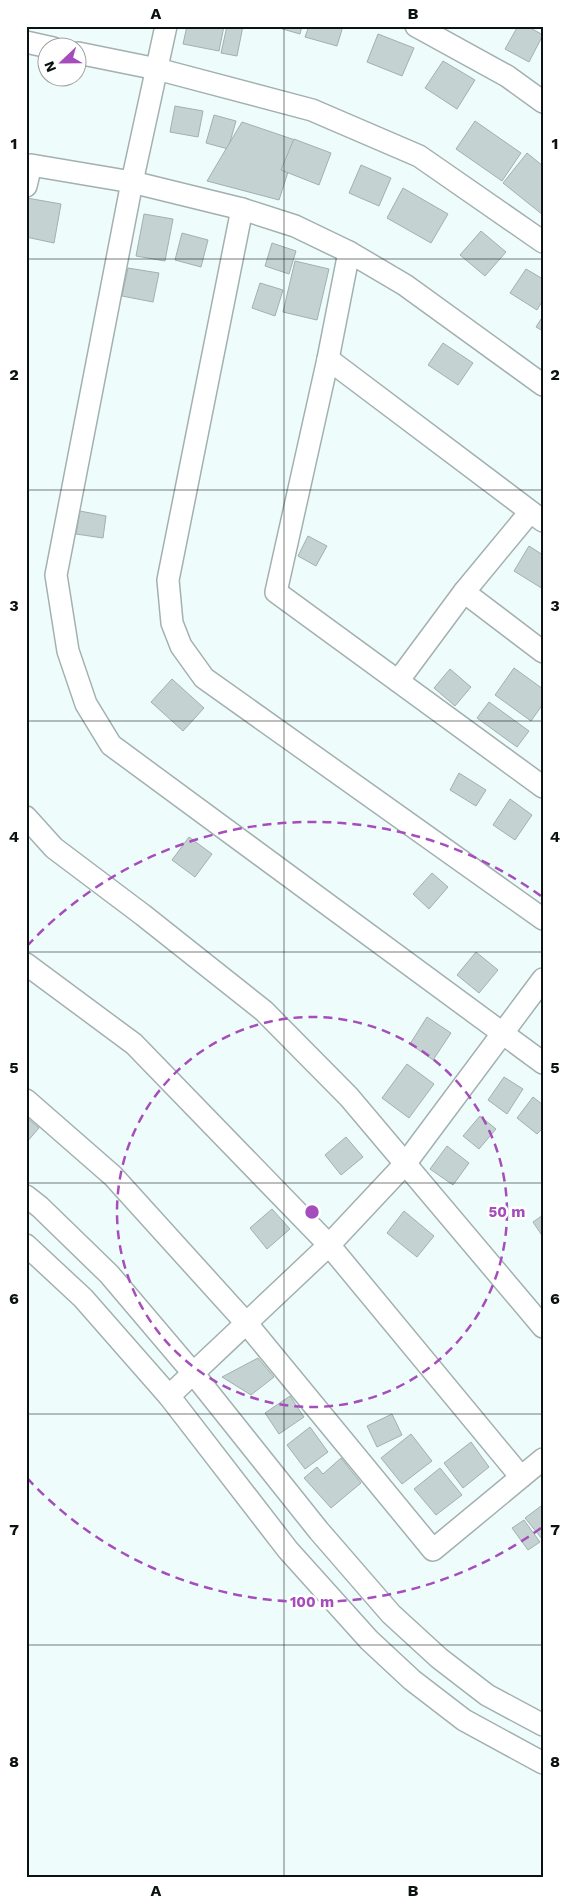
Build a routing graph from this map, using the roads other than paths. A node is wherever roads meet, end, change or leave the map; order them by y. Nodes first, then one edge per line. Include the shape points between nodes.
1 (166, 26) edge
2 (416, 26) edge
3 (88, 55) edge
4 (157, 70) junction
5 (543, 102) edge
6 (132, 182) junction
7 (26, 186) edge
8 (242, 209) junction
9 (543, 242) edge
10 (349, 252) junction
11 (328, 359) junction
12 (543, 384) edge
13 (536, 516) edge
14 (464, 592) junction
15 (543, 652) edge
16 (398, 680) junction
17 (543, 787) edge
18 (26, 817) edge
19 (543, 918) edge
20 (26, 964) edge
21 (543, 979) edge
22 (503, 1033) junction
23 (543, 1063) edge
24 (26, 1100) edge
25 (405, 1164) junction
26 (26, 1196) edge
27 (26, 1245) edge
28 (329, 1245) junction
29 (247, 1324) junction
30 (543, 1327) edge
31 (193, 1373) junction
32 (170, 1396) junction
33 (543, 1459) edge
34 (522, 1477) junction
35 (543, 1725) edge
36 (543, 1763) edge

1 - 4 street
2 - 5 street via 507,76
3 - 4 street
4 - 6 street
4 - 9 street via 312,110 419,156
6 - 7 street via 31,165
6 - 8 street
6 - 22 street via 56,575 68,652 86,704 111,745
8 - 10 street via 295,226
8 - 19 street via 168,580 172,623 181,646 204,678
10 - 11 street
10 - 12 street via 404,285
11 - 13 street
11 - 16 street via 276,592
13 - 14 street
14 - 15 street
14 - 16 street
16 - 17 street
18 - 25 street via 54,848 264,1011 349,1097
20 - 28 street via 134,1044
21 - 22 street
22 - 23 street
22 - 25 street
24 - 29 street via 113,1176
25 - 28 street
25 - 30 street
26 - 31 street via 109,1274
27 - 32 street via 83,1298
28 - 29 street
28 - 34 street
29 - 31 street
29 - 34 street via 433,1550
31 - 32 street
31 - 35 street via 319,1531 391,1614 486,1695
32 - 36 street via 288,1550 368,1640 412,1680 464,1720
33 - 34 street

